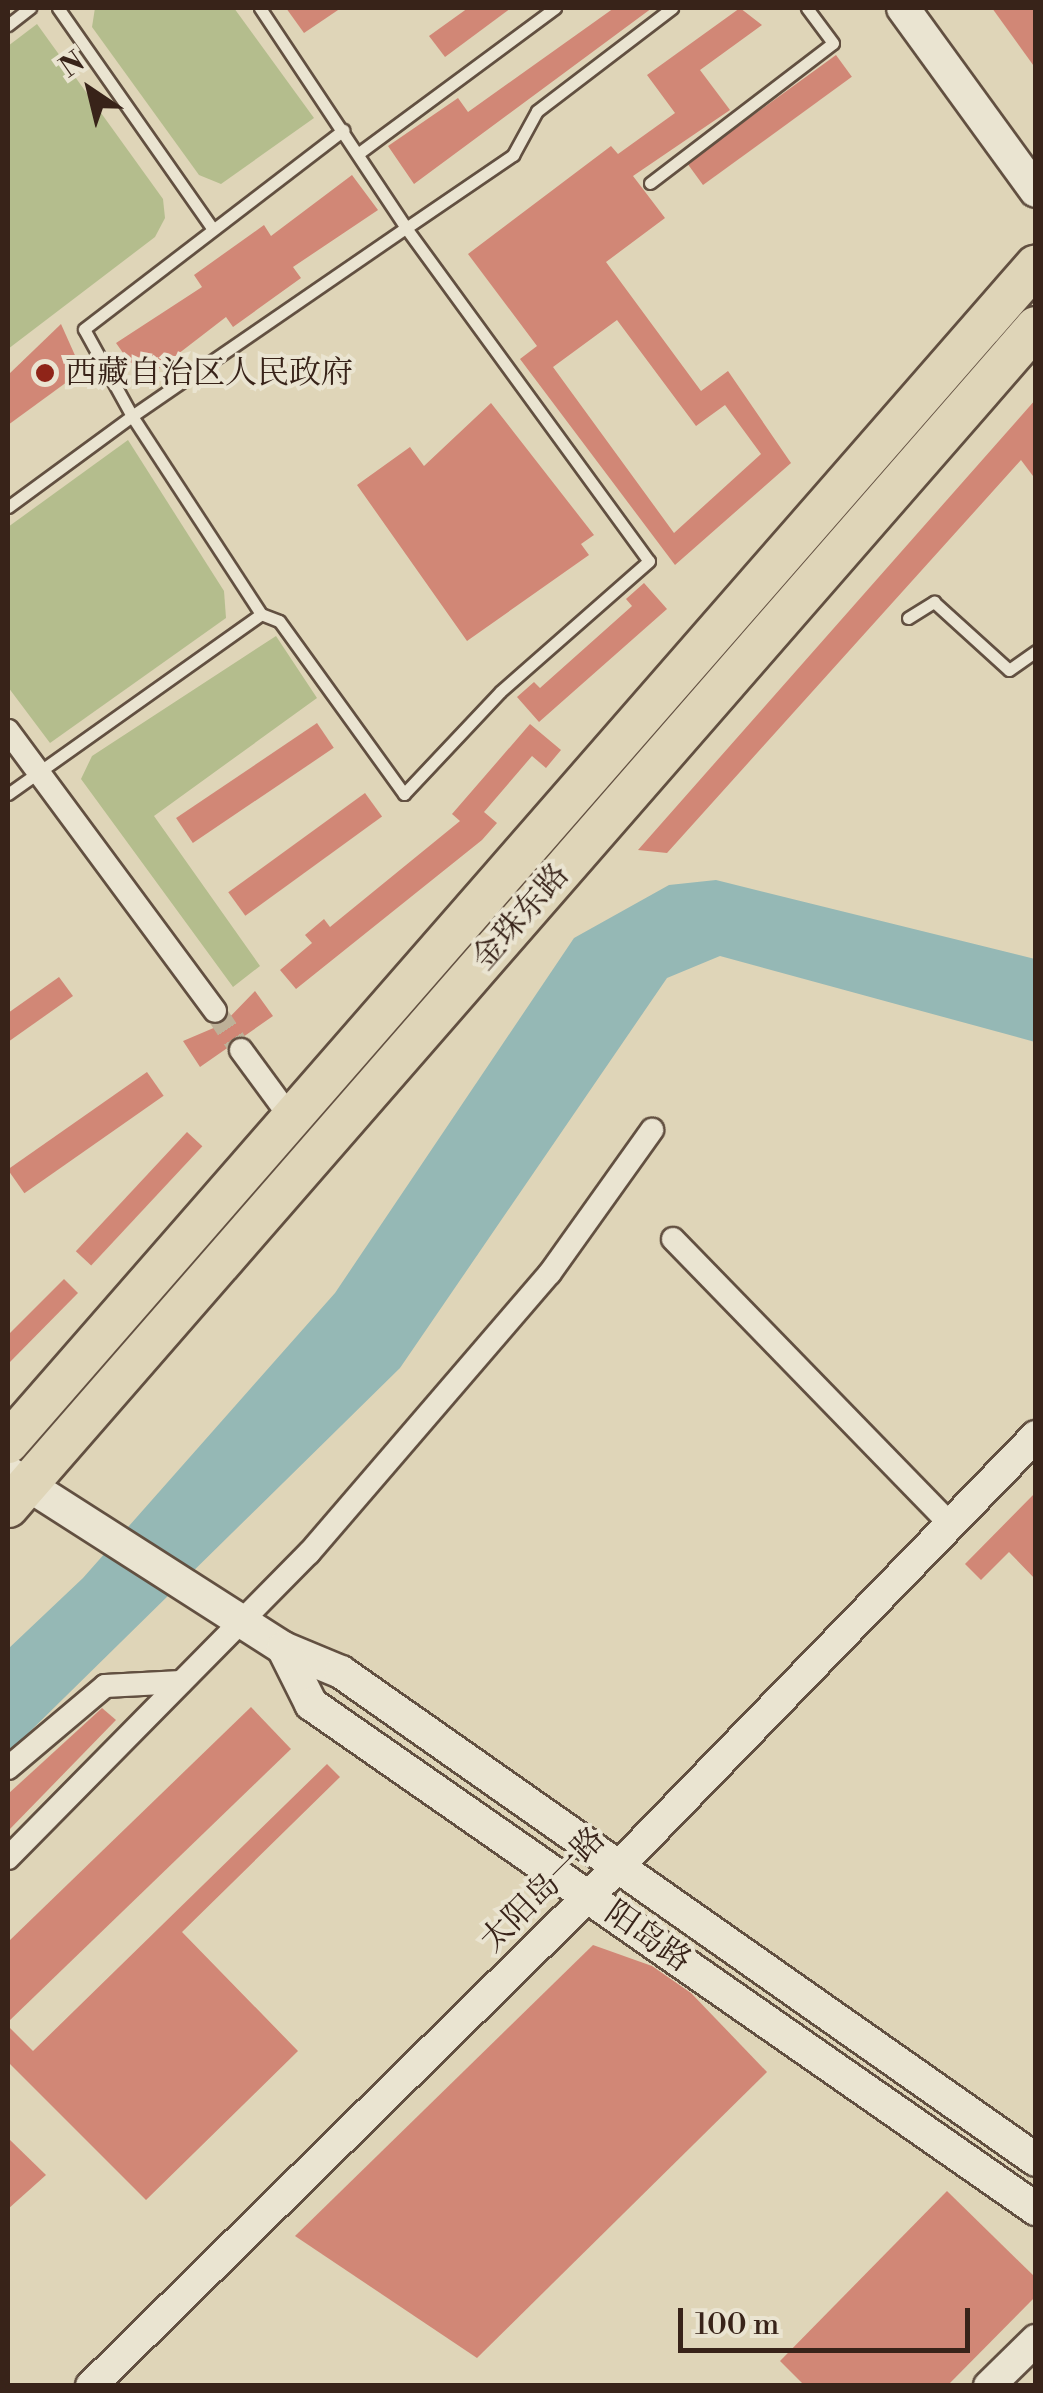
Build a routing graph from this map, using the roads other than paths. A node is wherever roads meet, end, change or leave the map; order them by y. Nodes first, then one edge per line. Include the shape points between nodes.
1 (30, 8) edge
2 (58, 8) edge
3 (260, 8) edge
4 (555, 8) edge
5 (672, 8) edge
6 (807, 8) edge
7 (902, 8) edge
8 (8, 25) edge
9 (342, 130) junction
10 (358, 154) junction
11 (650, 183) dead end
12 (1036, 191) edge
13 (406, 228) junction
14 (213, 230) junction
15 (1036, 265) edge
16 (1036, 326) edge
17 (132, 416) junction
18 (8, 507) edge
19 (261, 614) junction
20 (908, 618) dead end
21 (1036, 650) edge
22 (8, 731) edge
23 (39, 772) junction
24 (8, 794) edge
25 (215, 1011) tunnel mouth
26 (241, 1050) tunnel mouth
27 (288, 1114) junction
28 (652, 1130) dead end
29 (672, 1239) dead end
30 (1036, 1436) edge
31 (8, 1444) edge
32 (14, 1488) edge
33 (950, 1524) junction
34 (241, 1618) junction
35 (283, 1648) junction
36 (182, 1682) junction
37 (8, 1768) edge
38 (8, 1858) edge
39 (618, 1866) junction
40 (588, 1896) junction
41 (1036, 2160) edge
42 (1036, 2209) edge
43 (1036, 2340) edge
44 (91, 2386) edge
45 (989, 2386) edge

1 - 8 lane
2 - 14 lane
3 - 9 lane
4 - 10 lane
5 - 13 lane via 536,111 513,155
6 - 11 lane via 833,43
7 - 12 main road
9 - 10 lane
9 - 14 lane
10 - 13 lane
13 - 17 lane
13 - 19 lane via 649,561 500,692 404,794 279,620
14 - 17 lane via 84,329
15 - 27 highway, 金珠东路
16 - 32 highway, 金珠东路
17 - 18 lane
17 - 19 lane
19 - 23 lane
20 - 21 lane via 934,602 1009,670
22 - 23 street
23 - 24 lane
23 - 25 street
26 - 27 street
27 - 31 highway, 金珠东路
28 - 34 street via 458,1383
29 - 33 street
30 - 33 street, 太阳岛一路
32 - 34 main road, 阳岛路 via 194,1584
33 - 39 street, 太阳岛一路
34 - 35 main road, 阳岛路
34 - 36 street
35 - 39 main road, 阳岛路 via 341,1672
35 - 40 main road, 阳岛路 via 311,1704
36 - 37 street via 105,1686
36 - 38 street
39 - 40 street, 太阳岛一路
39 - 41 main road, 阳岛路
40 - 42 main road, 阳岛路
40 - 44 street, 太阳岛一路
43 - 45 street

